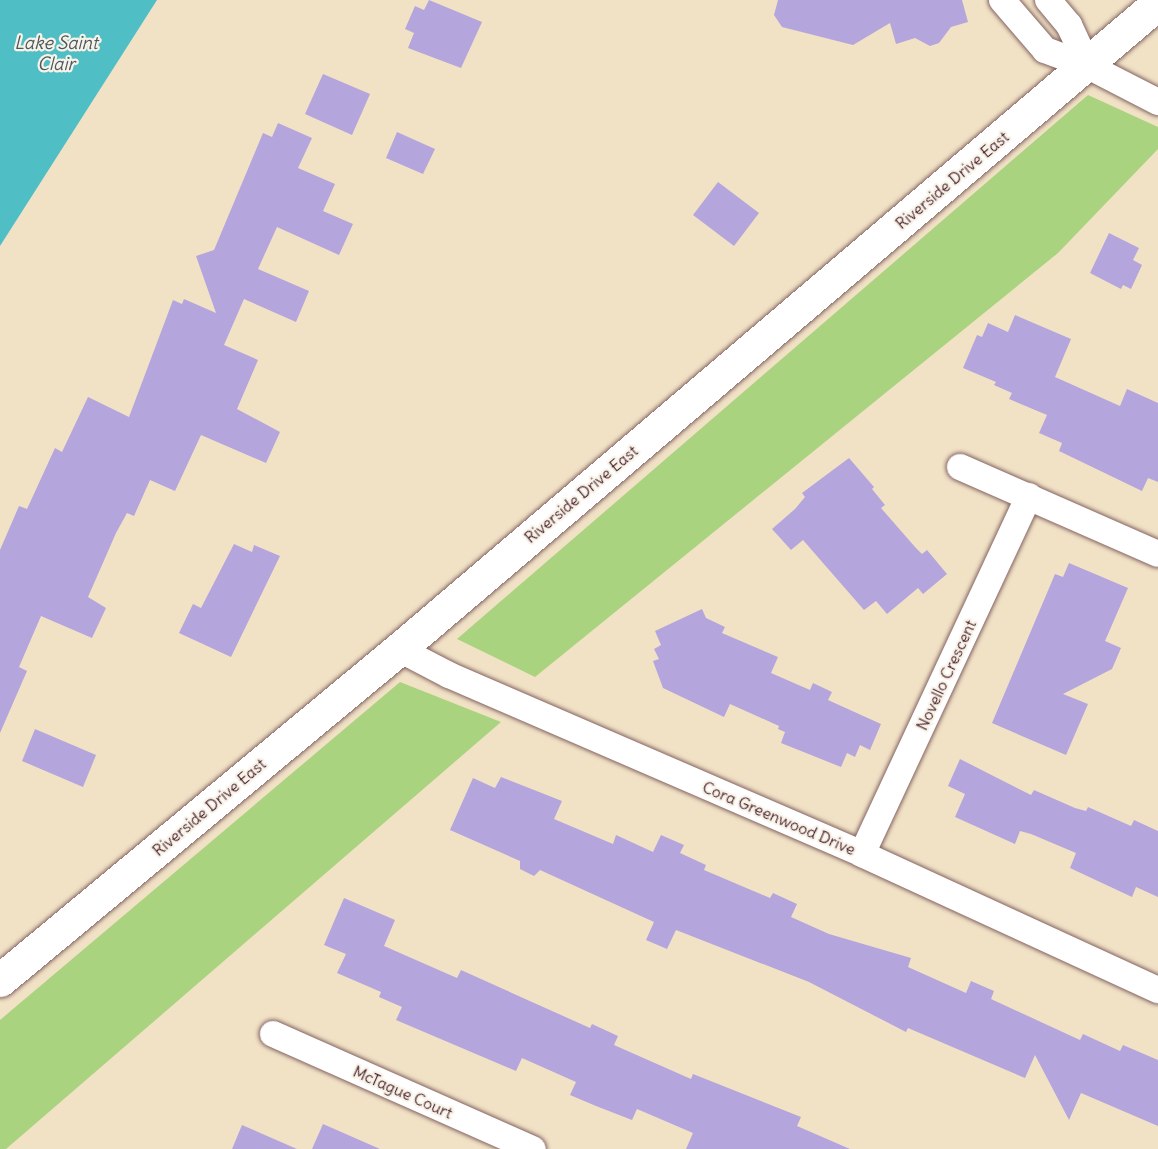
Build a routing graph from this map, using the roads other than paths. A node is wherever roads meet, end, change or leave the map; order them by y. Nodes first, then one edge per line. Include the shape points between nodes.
1 (1002, 0) edge
2 (1048, 0) edge
3 (1158, 3) edge
4 (1088, 66) junction
5 (1158, 102) edge
6 (960, 467) dead end
7 (1029, 496) junction
8 (1158, 554) edge
9 (399, 649) junction
10 (862, 854) junction
11 (0, 980) edge
12 (1158, 990) edge
13 (273, 1034) dead end
14 (533, 1149) edge

1 - 4 street via 1045,50
2 - 4 street via 1069,25
3 - 4 main road, Riverside Drive East
4 - 5 street
4 - 9 main road, Riverside Drive East
6 - 7 street
7 - 8 street
7 - 10 street, Novello Crescent
9 - 10 street, Cora Greenwood Drive via 449,675
9 - 11 main road, Riverside Drive East
10 - 12 street, Cora Greenwood Drive
13 - 14 street, McTague Court

